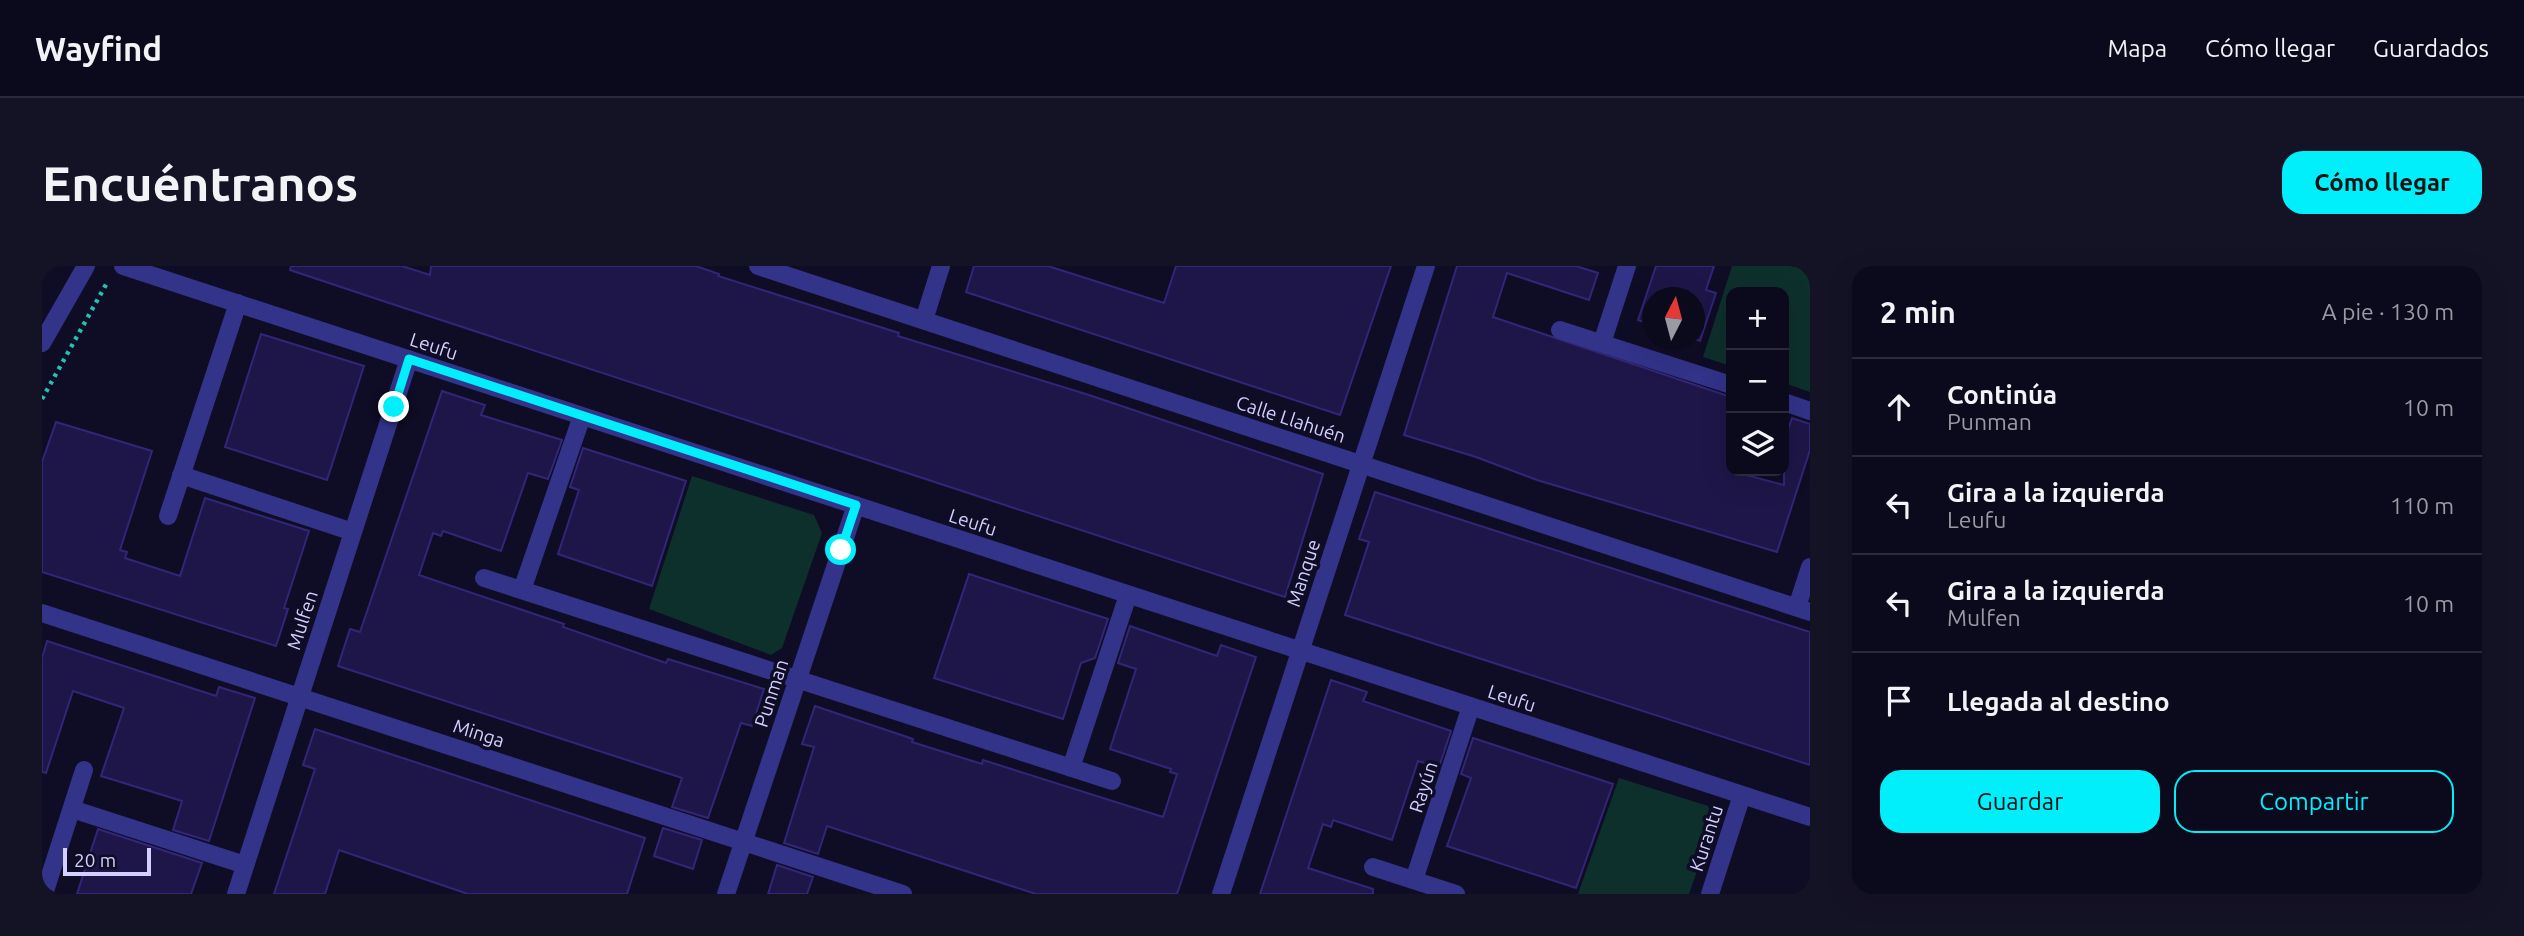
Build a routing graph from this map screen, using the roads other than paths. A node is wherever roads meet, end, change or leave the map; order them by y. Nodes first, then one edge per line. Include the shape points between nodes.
1 (86, 266) edge
2 (123, 266) edge
3 (758, 266) edge
4 (942, 266) edge
5 (1426, 266) edge
6 (1627, 266) edge
7 (238, 303) junction
8 (923, 320) junction
9 (1560, 330) dead end
10 (42, 342) edge
11 (1602, 343) junction
12 (409, 359) junction
13 (1726, 383) edge
14 (1789, 404) edge
15 (1810, 411) edge
16 (582, 416) junction
17 (1361, 464) junction
18 (181, 475) junction
19 (856, 505) junction
20 (168, 516) dead end
21 (353, 532) junction
22 (1810, 566) edge
23 (484, 578) dead end
24 (522, 590) junction
25 (1128, 595) junction
26 (1803, 609) edge
27 (42, 613) edge
28 (1300, 651) junction
29 (798, 679) junction
30 (299, 697) junction
31 (1471, 706) junction
32 (1071, 768) junction
33 (84, 770) dead end
34 (1112, 781) dead end
35 (1742, 795) junction
36 (72, 809) junction
37 (1810, 817) edge
38 (744, 842) junction
39 (245, 865) junction
40 (1373, 867) dead end
41 (1414, 880) junction
42 (44, 894) edge
43 (236, 894) edge
44 (726, 894) edge
45 (903, 894) edge
46 (1221, 894) edge
47 (1456, 894) edge
48 (1710, 894) edge

1 - 10 street
2 - 7 street, Leufu
3 - 8 street, Calle Llahuén
4 - 8 street
5 - 17 street, Manque
6 - 11 street
7 - 12 street, Leufu
7 - 18 street
8 - 17 street, Calle Llahuén
9 - 11 street
11 - 13 street
12 - 16 street, Leufu
12 - 21 street, Mulfen
14 - 15 street
16 - 19 street, Leufu
16 - 24 street
17 - 26 street, Calle Llahuén
17 - 28 street, Manque
18 - 20 street
18 - 21 street
19 - 25 street, Leufu
19 - 29 street, Punman
21 - 30 street, Mulfen
22 - 26 street
23 - 24 street
24 - 29 street
25 - 28 street, Leufu
25 - 32 street
27 - 30 street, Minga
28 - 31 street, Leufu
28 - 46 street, Manque
29 - 32 street
29 - 38 street, Punman
30 - 38 street, Minga
30 - 39 street, Mulfen
31 - 35 street, Leufu
31 - 41 street, Rayún
32 - 34 street
33 - 36 street
35 - 37 street, Leufu
35 - 48 street, Kurantu
36 - 39 street
36 - 42 street
38 - 44 street, Punman
38 - 45 street, Minga
39 - 43 street, Mulfen
40 - 41 street
41 - 47 street

